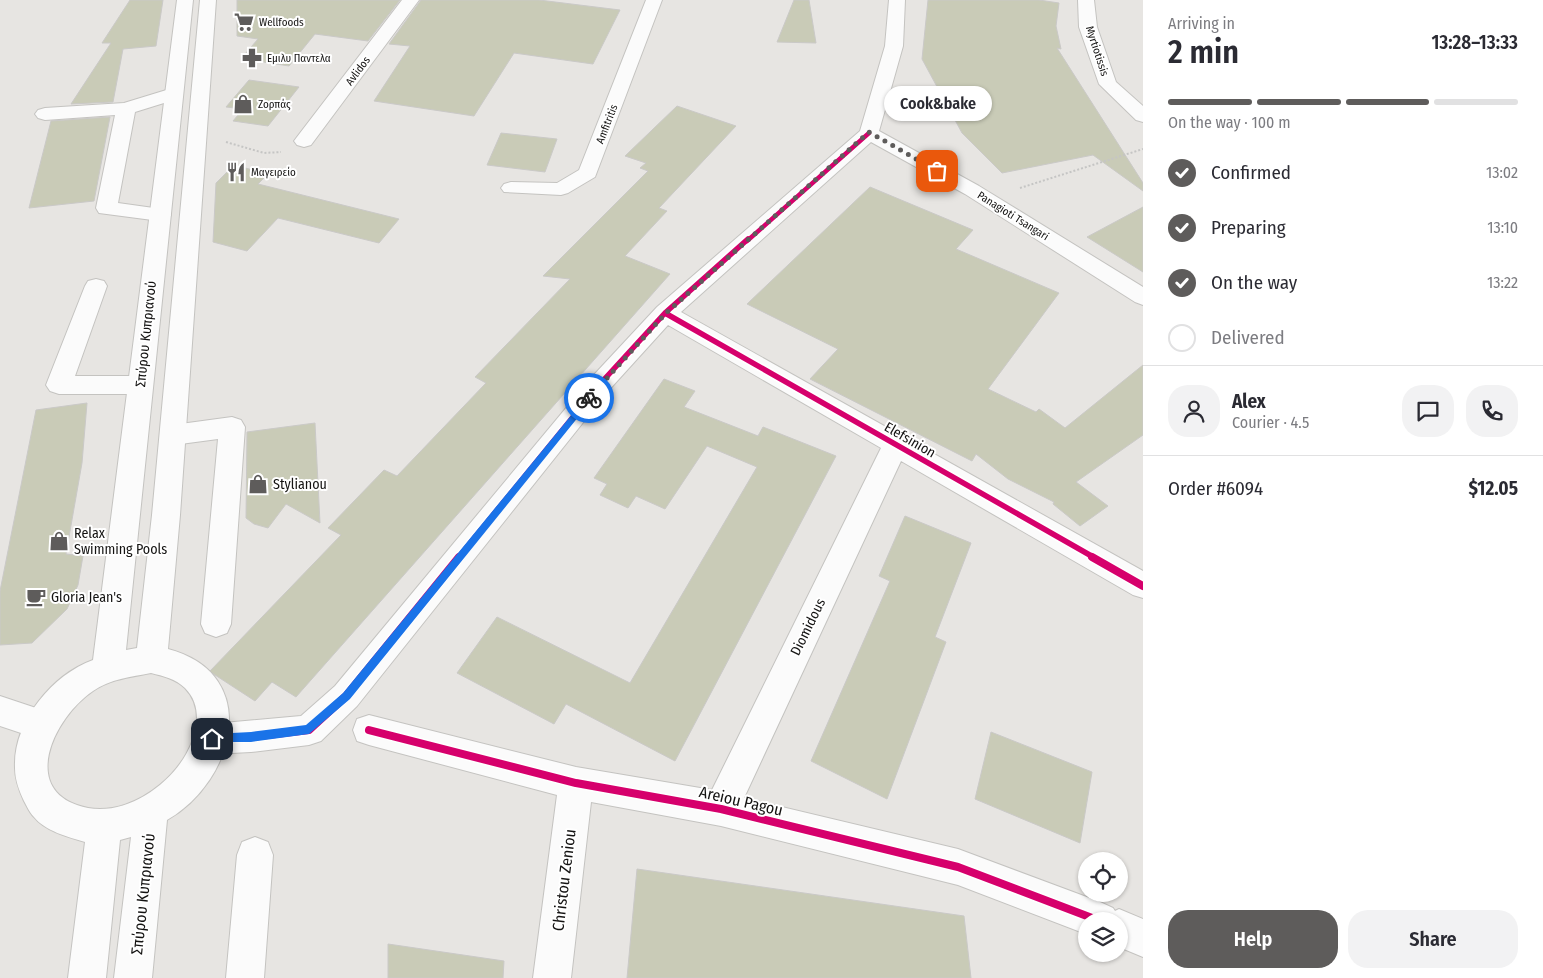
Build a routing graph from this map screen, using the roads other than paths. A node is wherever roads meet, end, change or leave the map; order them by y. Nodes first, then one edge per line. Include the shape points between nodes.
1 (185, 0) edge
2 (208, 0) edge
3 (411, 0) edge
4 (654, 0) edge
5 (897, 0) edge
6 (1086, 0) edge
7 (173, 94) junction
8 (126, 109) junction
9 (45, 114) dead end
10 (1143, 116) edge
11 (869, 132) junction
12 (304, 141) road end
13 (512, 188) dead end
14 (160, 216) junction
15 (96, 286) dead end
16 (1143, 297) edge
17 (665, 314) junction
18 (140, 385) junction
19 (172, 435) junction
20 (895, 446) junction
21 (1143, 586) edge
22 (216, 624) dead end
23 (151, 659) junction
24 (108, 667) junction
25 (0, 712) edge
26 (42, 725) junction
27 (369, 730) dead end
28 (212, 739) junction
29 (576, 783) junction
30 (721, 809) junction
31 (151, 811) junction
32 (104, 827) junction
33 (255, 855) dead end
34 (1078, 913) edge
35 (1128, 932) edge
36 (1143, 938) edge
37 (87, 978) edge
38 (133, 978) edge
39 (245, 978) edge
40 (552, 978) edge

1 - 7 street, Σπύρου Κυπριανού
2 - 19 street
3 - 12 street, Avlidos
4 - 13 street, Amfitritis via 588,173 561,189
5 - 11 street via 894,46
6 - 10 street, Myrtiotissis via 1088,28 1108,84
7 - 8 street
7 - 14 street, Σπύρου Κυπριανού
8 - 9 street
8 - 14 street via 107,208
11 - 16 street, Panagioti Tsangari via 986,199
11 - 17 street
14 - 18 street, Σπύρου Κυπριανού
15 - 18 street via 59,385
17 - 20 street, Elefsinion
17 - 28 street via 600,384 346,696 309,730
18 - 24 street, Σπύρου Κυπριανού
19 - 22 street via 232,427
19 - 23 street
20 - 21 street, Elefsinion
20 - 30 street, Diomidous
23 - 24 street
23 - 28 street via 189,670 206,688 214,711
24 - 26 street via 82,681 59,701
25 - 26 street
26 - 32 street via 32,752 32,778 42,801 62,817
27 - 29 street, Areiou Pagou
28 - 31 street via 200,766 180,791
29 - 30 street, Areiou Pagou
29 - 40 street, Christou Zeniou
30 - 34 street, Areiou Pagou via 958,867
31 - 32 street
31 - 38 street, Σπύρου Κυπριανού
32 - 37 street
33 - 39 street
35 - 36 street

